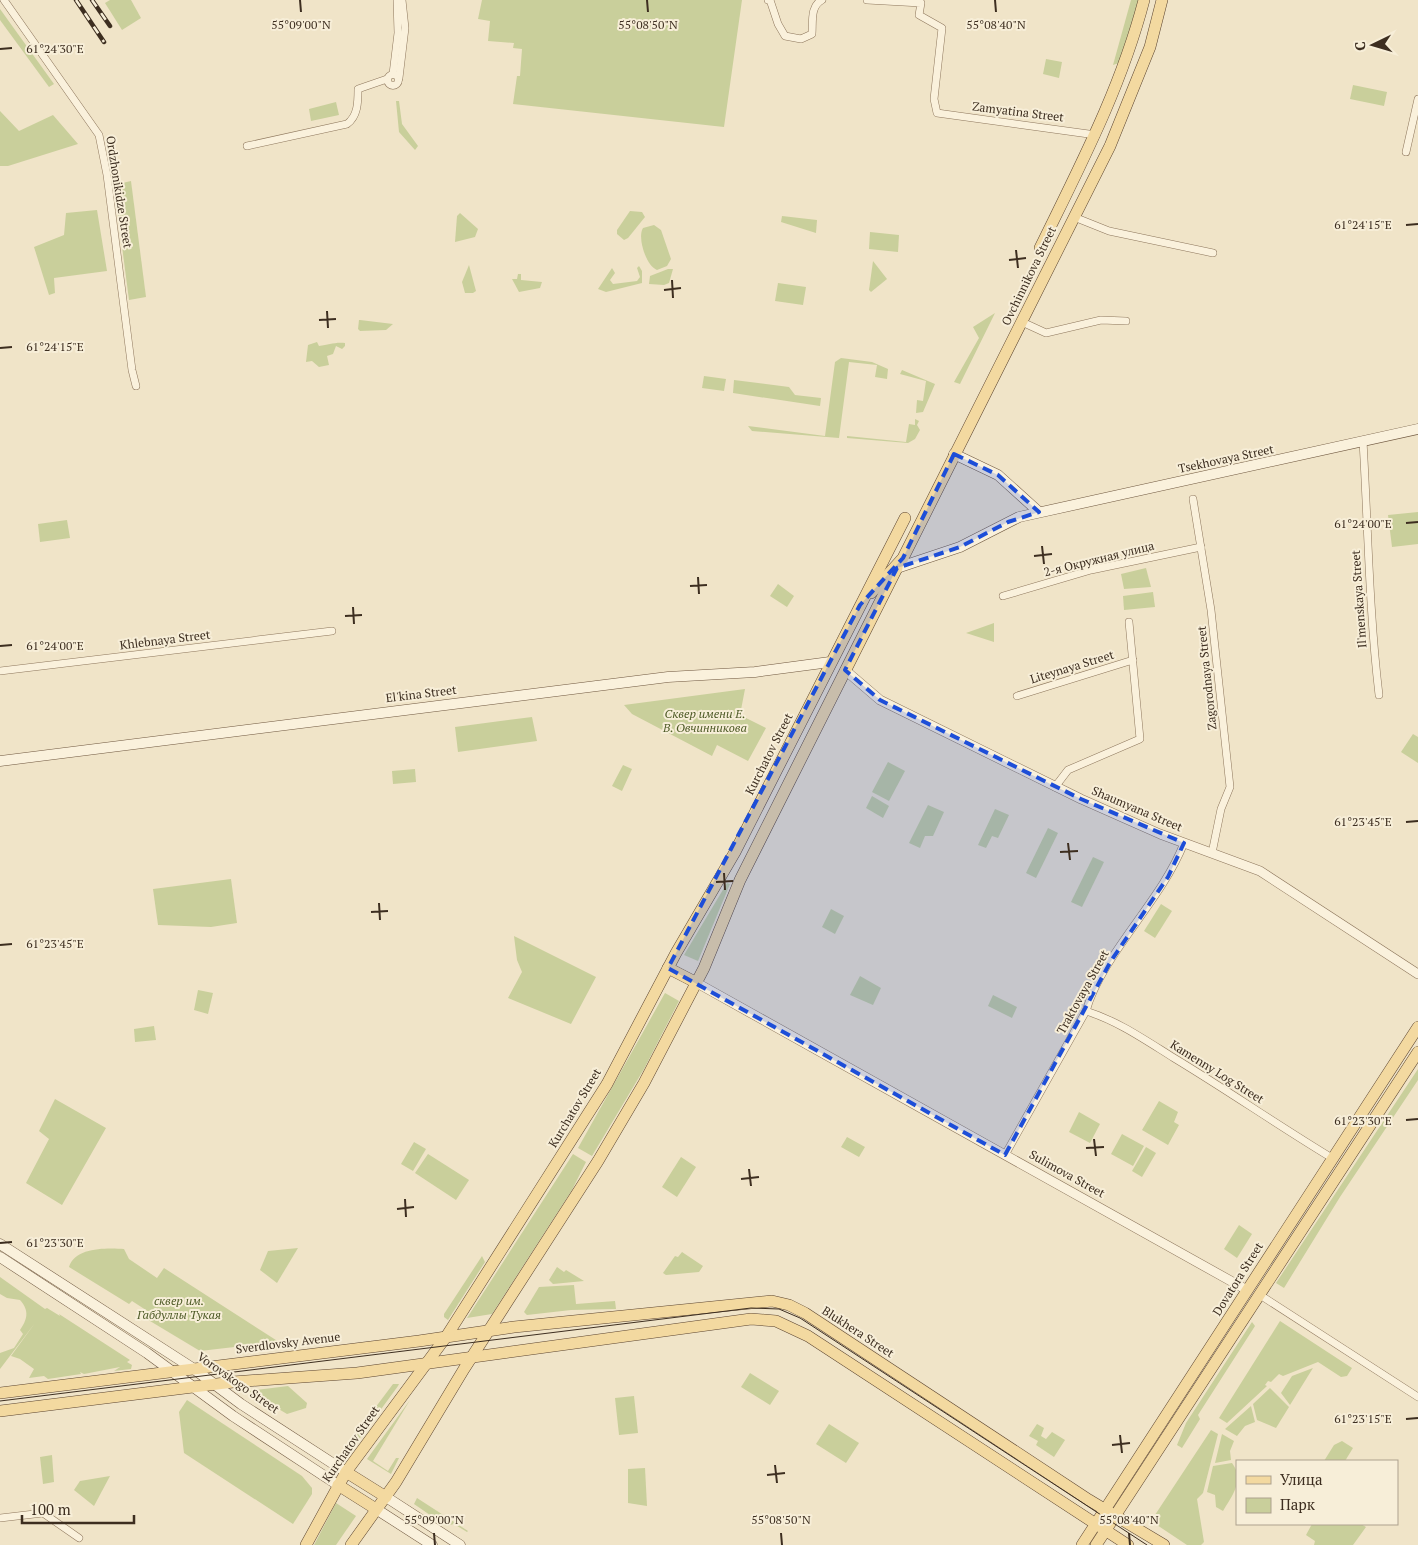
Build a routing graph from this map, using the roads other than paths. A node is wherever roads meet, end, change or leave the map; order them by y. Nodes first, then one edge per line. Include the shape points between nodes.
1 (4, 0) edge
2 (396, 0) edge
3 (402, 0) edge
4 (768, 0) edge
5 (822, 0) edge
6 (867, 0) edge
7 (1144, 0) edge
8 (1162, 0) edge
9 (396, 76) junction
10 (1418, 99) edge
11 (1096, 135) junction
12 (247, 146) dead end
13 (1406, 152) dead end
14 (1074, 217) junction
15 (1040, 248) dead end
16 (1212, 254) dead end
17 (1022, 322) junction
18 (1126, 322) dead end
19 (136, 386) dead end
20 (1418, 429) edge
21 (1363, 441) junction
22 (954, 454) junction
23 (1193, 499) dead end
24 (1039, 512) junction
25 (905, 518) dead end
26 (1201, 547) junction
27 (897, 568) joint
28 (1003, 596) dead end
29 (860, 605) junction
30 (1129, 622) dead end
31 (332, 631) dead end
32 (1133, 660) junction
33 (830, 662) junction
34 (844, 670) junction
35 (0, 671) edge
36 (1379, 695) dead end
37 (1017, 696) dead end
38 (0, 761) edge
39 (1056, 787) junction
40 (1184, 843) junction
41 (1212, 853) junction
42 (668, 968) junction
43 (1418, 974) edge
44 (697, 983) junction
45 (1086, 1011) junction
46 (1418, 1027) edge
47 (1418, 1052) edge
48 (1005, 1155) junction
49 (1332, 1158) junction
50 (0, 1244) edge
51 (0, 1257) edge
52 (1247, 1290) junction
53 (1260, 1295) junction
54 (490, 1331) junction
55 (446, 1337) junction
56 (473, 1356) junction
57 (427, 1362) junction
58 (194, 1369) junction
59 (174, 1372) junction
60 (214, 1385) junction
61 (195, 1388) junction
62 (0, 1393) edge
63 (1418, 1397) edge
64 (0, 1411) edge
65 (346, 1472) junction
66 (338, 1485) junction
67 (386, 1497) junction
68 (376, 1509) junction
69 (1105, 1509) junction
70 (1116, 1515) junction
71 (0, 1518) edge
72 (1095, 1524) junction
73 (1106, 1530) junction
74 (79, 1538) dead end
75 (306, 1545) edge
76 (351, 1545) edge
77 (432, 1545) edge
78 (460, 1545) edge
79 (1082, 1545) edge
80 (1096, 1545) edge
81 (1128, 1545) edge
82 (1164, 1545) edge

1 - 19 street, Ordzhonikidze Street via 99,135
2 - 9 street
3 - 9 street via 405,28
4 - 5 street via 785,36 801,39 812,34 814,8
6 - 11 street, Zamyatina Street via 921,3 919,15 942,28 934,99 937,113
7 - 11 main road, Ovchinnikova Street via 1133,42
8 - 14 main road, Ovchinnikova Street via 1150,47 1128,105
9 - 12 street via 358,89 355,114 347,124
10 - 13 street
11 - 15 main road, Ovchinnikova Street
14 - 16 street via 1109,232
14 - 17 main road, Ovchinnikova Street
17 - 18 street via 1046,333 1100,320
17 - 22 main road, Ovchinnikova Street
20 - 21 main road, Tsekhovaya Street
21 - 24 main road, Tsekhovaya Street
21 - 36 street, Il'menskaya Street via 1373,648
22 - 24 main road via 998,475
22 - 29 main road, Ovchinnikova Street via 903,558
23 - 26 street, Zagorodnaya Street
24 - 27 main road, Tsekhovaya Street via 1008,522 960,547
25 - 29 main road
26 - 28 street, 2-я Окружная улица via 1091,570
26 - 41 street, Zagorodnaya Street via 1230,787 1221,809
27 - 34 main road
29 - 33 main road
30 - 32 street
31 - 35 street, Khlebnaya Street
32 - 37 street, Liteynaya Street
32 - 39 street via 1140,740 1068,770
33 - 34 main road
33 - 38 main road, El'kina Street via 755,672 668,677
33 - 42 main road, Kurchatov Street via 735,852
34 - 39 street, Shaumyana Street via 880,700
34 - 44 main road via 740,880
39 - 40 street, Shaumyana Street
40 - 41 street, Shaumyana Street
40 - 45 street, Traktovaya Street via 1168,877 1111,961
41 - 43 street, Shaumyana Street via 1260,871
42 - 44 main road
42 - 55 main road, Kurchatov Street via 583,1123
44 - 48 street, Sulimova Street
44 - 54 main road via 622,1122
45 - 48 street, Traktovaya Street
45 - 49 street, Kamenny Log Street via 1128,1030
46 - 49 main road, Dovatora Street
47 - 53 main road
48 - 52 street, Sulimova Street
49 - 52 main road, Dovatora Street
50 - 58 main road, Vorovskogo Street
51 - 59 main road
52 - 53 main road, Sulimova Street
52 - 69 main road, Dovatora Street
53 - 63 street, Sulimova Street
53 - 70 main road
54 - 55 main road, Sverdlovsky Avenue
54 - 56 main road
54 - 69 main road, Blukhera Street via 753,1301 781,1302 805,1313
55 - 57 main road, Kurchatov Street
55 - 58 main road, Sverdlovsky Avenue
56 - 57 main road
56 - 67 main road
56 - 72 main road via 746,1320 776,1321 808,1336
57 - 60 main road via 356,1373
57 - 65 main road, Kurchatov Street
58 - 59 main road, Sverdlovsky Avenue
58 - 60 main road, Vorovskogo Street
59 - 61 main road
59 - 62 main road, Sverdlovsky Avenue
60 - 61 main road
60 - 65 main road, Vorovskogo Street
61 - 64 main road
61 - 66 main road
65 - 66 main road, Kurchatov Street
65 - 67 main road, Vorovskogo Street
66 - 68 main road
66 - 75 main road, Kurchatov Street
67 - 68 main road
67 - 78 main road, Vorovskogo Street
68 - 76 main road
68 - 77 main road
69 - 70 main road, Blukhera Street
69 - 72 main road, Dovatora Street
70 - 73 main road
70 - 82 main road, Blukhera Street
71 - 74 street via 43,1514
72 - 73 main road
72 - 79 main road, Dovatora Street
73 - 80 main road
73 - 81 main road

